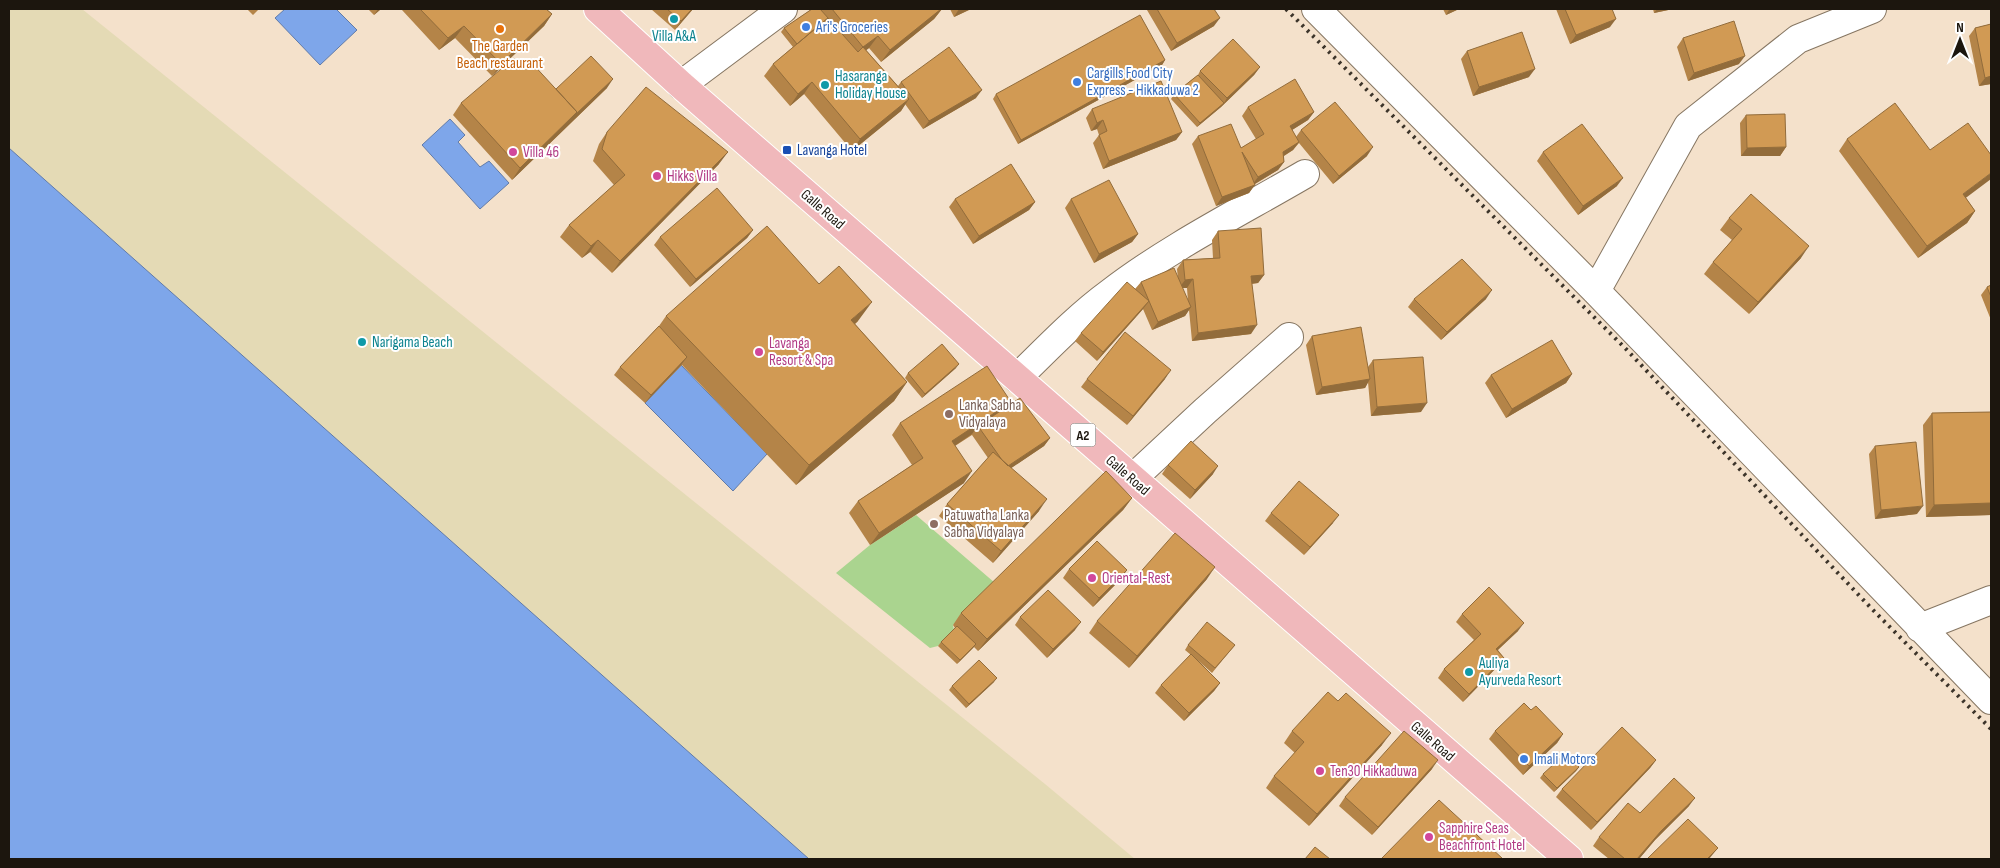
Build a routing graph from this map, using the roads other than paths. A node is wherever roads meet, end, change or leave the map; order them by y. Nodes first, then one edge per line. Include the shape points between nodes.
1 (598, 9) edge
2 (783, 9) edge
3 (1316, 9) edge
4 (1872, 9) edge
5 (681, 85) junction
6 (1305, 174) dead end
7 (1596, 291) junction
8 (1289, 336) dead end
9 (1017, 378) junction
10 (1132, 478) junction
11 (1991, 600) edge
12 (1920, 628) junction
13 (1991, 700) edge
14 (1569, 859) edge

1 - 5 highway, Galle Road / A2
2 - 5 street
3 - 7 street
4 - 7 street via 1798,39 1688,126
5 - 9 highway, Galle Road / A2
6 - 9 street via 1141,270 1076,321
7 - 12 street
8 - 10 street
9 - 10 highway, Galle Road / A2
10 - 14 highway, Galle Road / A2
11 - 12 street
12 - 13 street

